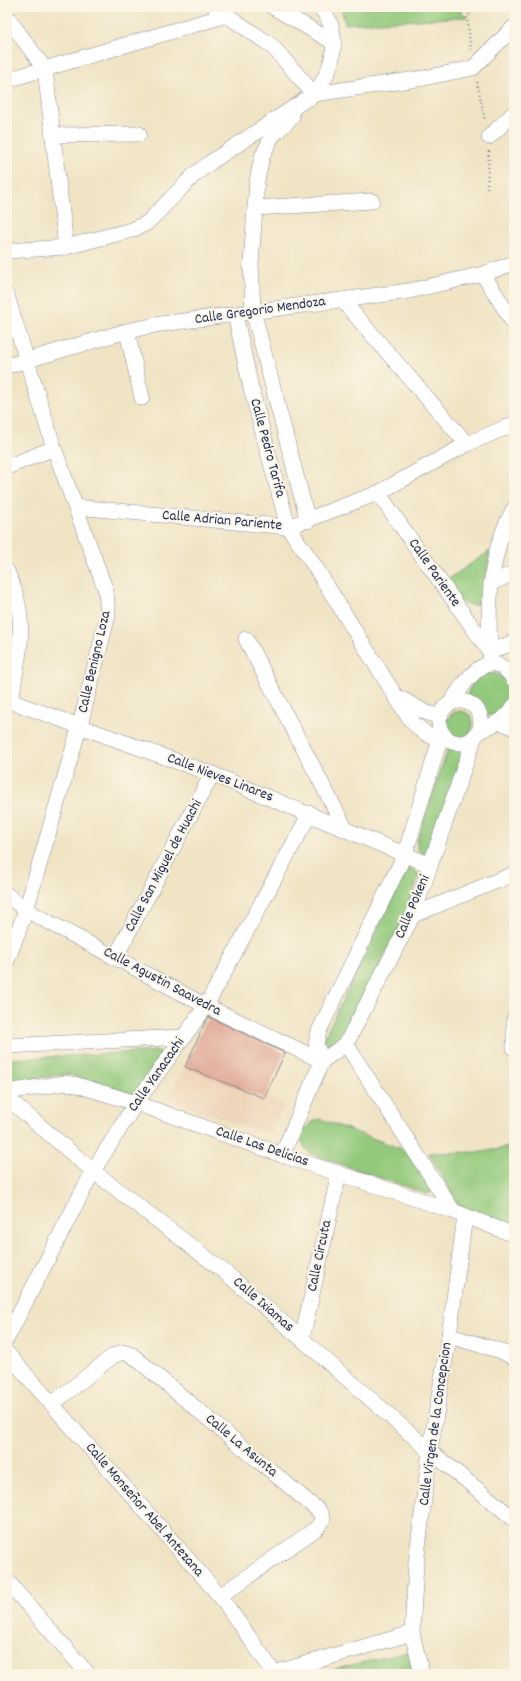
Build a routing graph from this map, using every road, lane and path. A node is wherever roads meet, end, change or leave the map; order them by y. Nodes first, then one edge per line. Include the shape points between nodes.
1 (273, 7) edge
2 (320, 7) edge
3 (477, 7) edge
4 (221, 11) edge
5 (7, 17) edge
6 (514, 27) edge
7 (333, 42) junction
8 (473, 68) junction
9 (45, 69) junction
10 (7, 80) edge
11 (314, 94) junction
12 (514, 113) edge
13 (140, 134) dead end
14 (53, 135) junction
15 (489, 137) dead end
16 (372, 201) dead end
17 (255, 208) junction
18 (66, 247) junction
19 (7, 251) edge
20 (514, 263) edge
21 (483, 274) junction
22 (7, 296) edge
23 (342, 300) junction
24 (253, 311) junction
25 (235, 314) junction
26 (514, 324) edge
27 (127, 331) junction
28 (26, 360) junction
29 (7, 366) edge
30 (142, 398) dead end
31 (514, 424) edge
32 (467, 444) junction
33 (54, 448) junction
34 (7, 467) edge
35 (378, 493) junction
36 (76, 507) junction
37 (514, 510) edge
38 (308, 521) junction
39 (288, 527) junction
40 (7, 571) edge
41 (514, 573) edge
42 (492, 583) junction
43 (246, 639) dead end
44 (514, 642) edge
45 (491, 658) junction
46 (514, 680) edge
47 (396, 696) junction
48 (9, 701) edge
49 (450, 704) junction
50 (514, 706) edge
51 (440, 717) junction
52 (500, 721) junction
53 (80, 725) junction
54 (514, 728) edge
55 (477, 734) junction
56 (445, 738) junction
57 (212, 774) junction
58 (310, 813) junction
59 (345, 828) junction
60 (405, 854) junction
61 (430, 865) junction
62 (514, 874) edge
63 (7, 895) edge
64 (26, 910) junction
65 (413, 915) junction
66 (115, 958) junction
67 (7, 961) edge
68 (206, 1006) junction
69 (514, 1020) edge
70 (183, 1037) junction
71 (346, 1044) junction
72 (7, 1046) edge
73 (514, 1048) edge
74 (322, 1061) junction
75 (7, 1092) edge
76 (7, 1098) edge
77 (136, 1103) junction
78 (282, 1155) junction
79 (93, 1171) junction
80 (338, 1173) junction
81 (459, 1213) junction
82 (514, 1235) edge
83 (449, 1336) junction
84 (7, 1338) edge
85 (302, 1339) junction
86 (7, 1353) edge
87 (514, 1358) edge
88 (52, 1404) junction
89 (430, 1451) junction
90 (514, 1519) edge
91 (7, 1581) edge
92 (220, 1596) junction
93 (412, 1633) junction
94 (274, 1673) edge
95 (88, 1674) edge
96 (422, 1674) edge

1 - 7 street
2 - 7 street via 330,22
3 - 8 path via 467,17
4 - 9 street
4 - 11 street via 272,46
5 - 9 street
6 - 8 street
7 - 11 street via 329,70
8 - 11 street
9 - 10 street
9 - 14 street
11 - 17 street via 266,145 257,181
11 - 18 street via 194,175 147,224
12 - 15 street
13 - 14 street
14 - 18 street
16 - 17 street
17 - 24 street via 251,264
18 - 19 street
20 - 21 street, Calle Gregorio Mendoza
21 - 23 street, Calle Gregorio Mendoza via 409,291
21 - 26 street
22 - 28 street, Calle Benigno Loza
23 - 24 street, Calle Gregorio Mendoza
23 - 32 street
24 - 25 street, Calle Gregorio Mendoza
24 - 38 street
25 - 27 street, Calle Gregorio Mendoza
25 - 39 street, Calle Pedro Tarifa via 251,388
27 - 28 street, Calle Gregorio Mendoza
27 - 30 street
28 - 29 street, Calle Gregorio Mendoza
28 - 33 street, Calle Benigno Loza
31 - 32 street, Calle Adrian Pariente
32 - 35 street, Calle Adrian Pariente
33 - 34 street
33 - 36 street, Calle Benigno Loza
35 - 38 street, Calle Adrian Pariente
35 - 45 street, Calle Pariente
36 - 39 street, Calle Adrian Pariente
36 - 53 street, Calle Benigno Loza via 106,591 108,615
37 - 42 street via 508,519 500,545
38 - 39 street, Calle Adrian Pariente
39 - 47 street, Calle Pedro Tarifa
40 - 48 street via 18,601 21,620
41 - 42 street
42 - 45 street via 488,609
43 - 59 street
44 - 45 street
45 - 46 street via 506,669
45 - 49 street via 472,673
47 - 51 street, Calle Pedro Tarifa
47 - 56 street, Calle Pedro Tarifa via 420,731
48 - 53 street, Calle Nieves Linares
49 - 51 street via 442,711
49 - 55 street via 464,701 476,708 481,721
50 - 52 street
51 - 56 street via 439,722
52 - 54 street
52 - 55 street
53 - 57 street, Calle Nieves Linares
53 - 64 street, Calle Benigno Loza
55 - 56 street via 464,742
55 - 61 street, Calle Pokeni
56 - 60 street, Calle Pokeni
57 - 58 street, Calle Nieves Linares
57 - 66 street, Calle San Miguel de Huachi
58 - 59 street, Calle Nieves Linares
58 - 68 street, Calle Yanacachi
59 - 60 street, Calle Nieves Linares
60 - 61 street, Calle Nieves Linares
60 - 74 street, Calle Pokeni via 319,1031 316,1043
61 - 65 street, Calle Pokeni
62 - 65 street
63 - 64 street, Calle Agustin Saavedra
64 - 66 street, Calle Agustin Saavedra
64 - 67 street, Calle Benigno Loza
65 - 71 street, Calle Pokeni
66 - 68 street, Calle Agustin Saavedra
68 - 70 street, Calle Yanacachi
68 - 74 street, Calle Agustin Saavedra
69 - 73 street
70 - 72 street
70 - 77 street, Calle Yanacachi
71 - 74 street, Calle Pokeni
71 - 81 street
74 - 78 street
75 - 77 street, Calle Las Delicias via 65,1083
76 - 79 street, Calle Ixiamas
77 - 78 street, Calle Las Delicias
77 - 79 street, Calle Yanacachi
78 - 80 street, Calle Las Delicias
79 - 84 street, Calle Yanacachi
79 - 85 street, Calle Ixiamas via 226,1273
80 - 81 street, Calle Las Delicias
80 - 85 street, Calle Circuta
81 - 82 street, Calle Las Delicias
81 - 83 street, Calle Virgen de la Concepcion
83 - 87 street via 501,1351
83 - 89 street, Calle Virgen de la Concepcion
85 - 89 street, Calle Ixiamas
86 - 88 street, Calle Monseñor Abel Antezana
88 - 92 street, Calle Monseñor Abel Antezana
88 - 92 street, Calle La Asunta via 113,1356 124,1352 132,1355 319,1511 322,1519 318,1528
89 - 90 street, Calle Ixiamas
89 - 93 street, Calle Virgen de la Concepcion via 416,1562
91 - 95 street
92 - 94 street, Calle Monseñor Abel Antezana
93 - 94 street
93 - 96 street, Calle Virgen de la Concepcion

